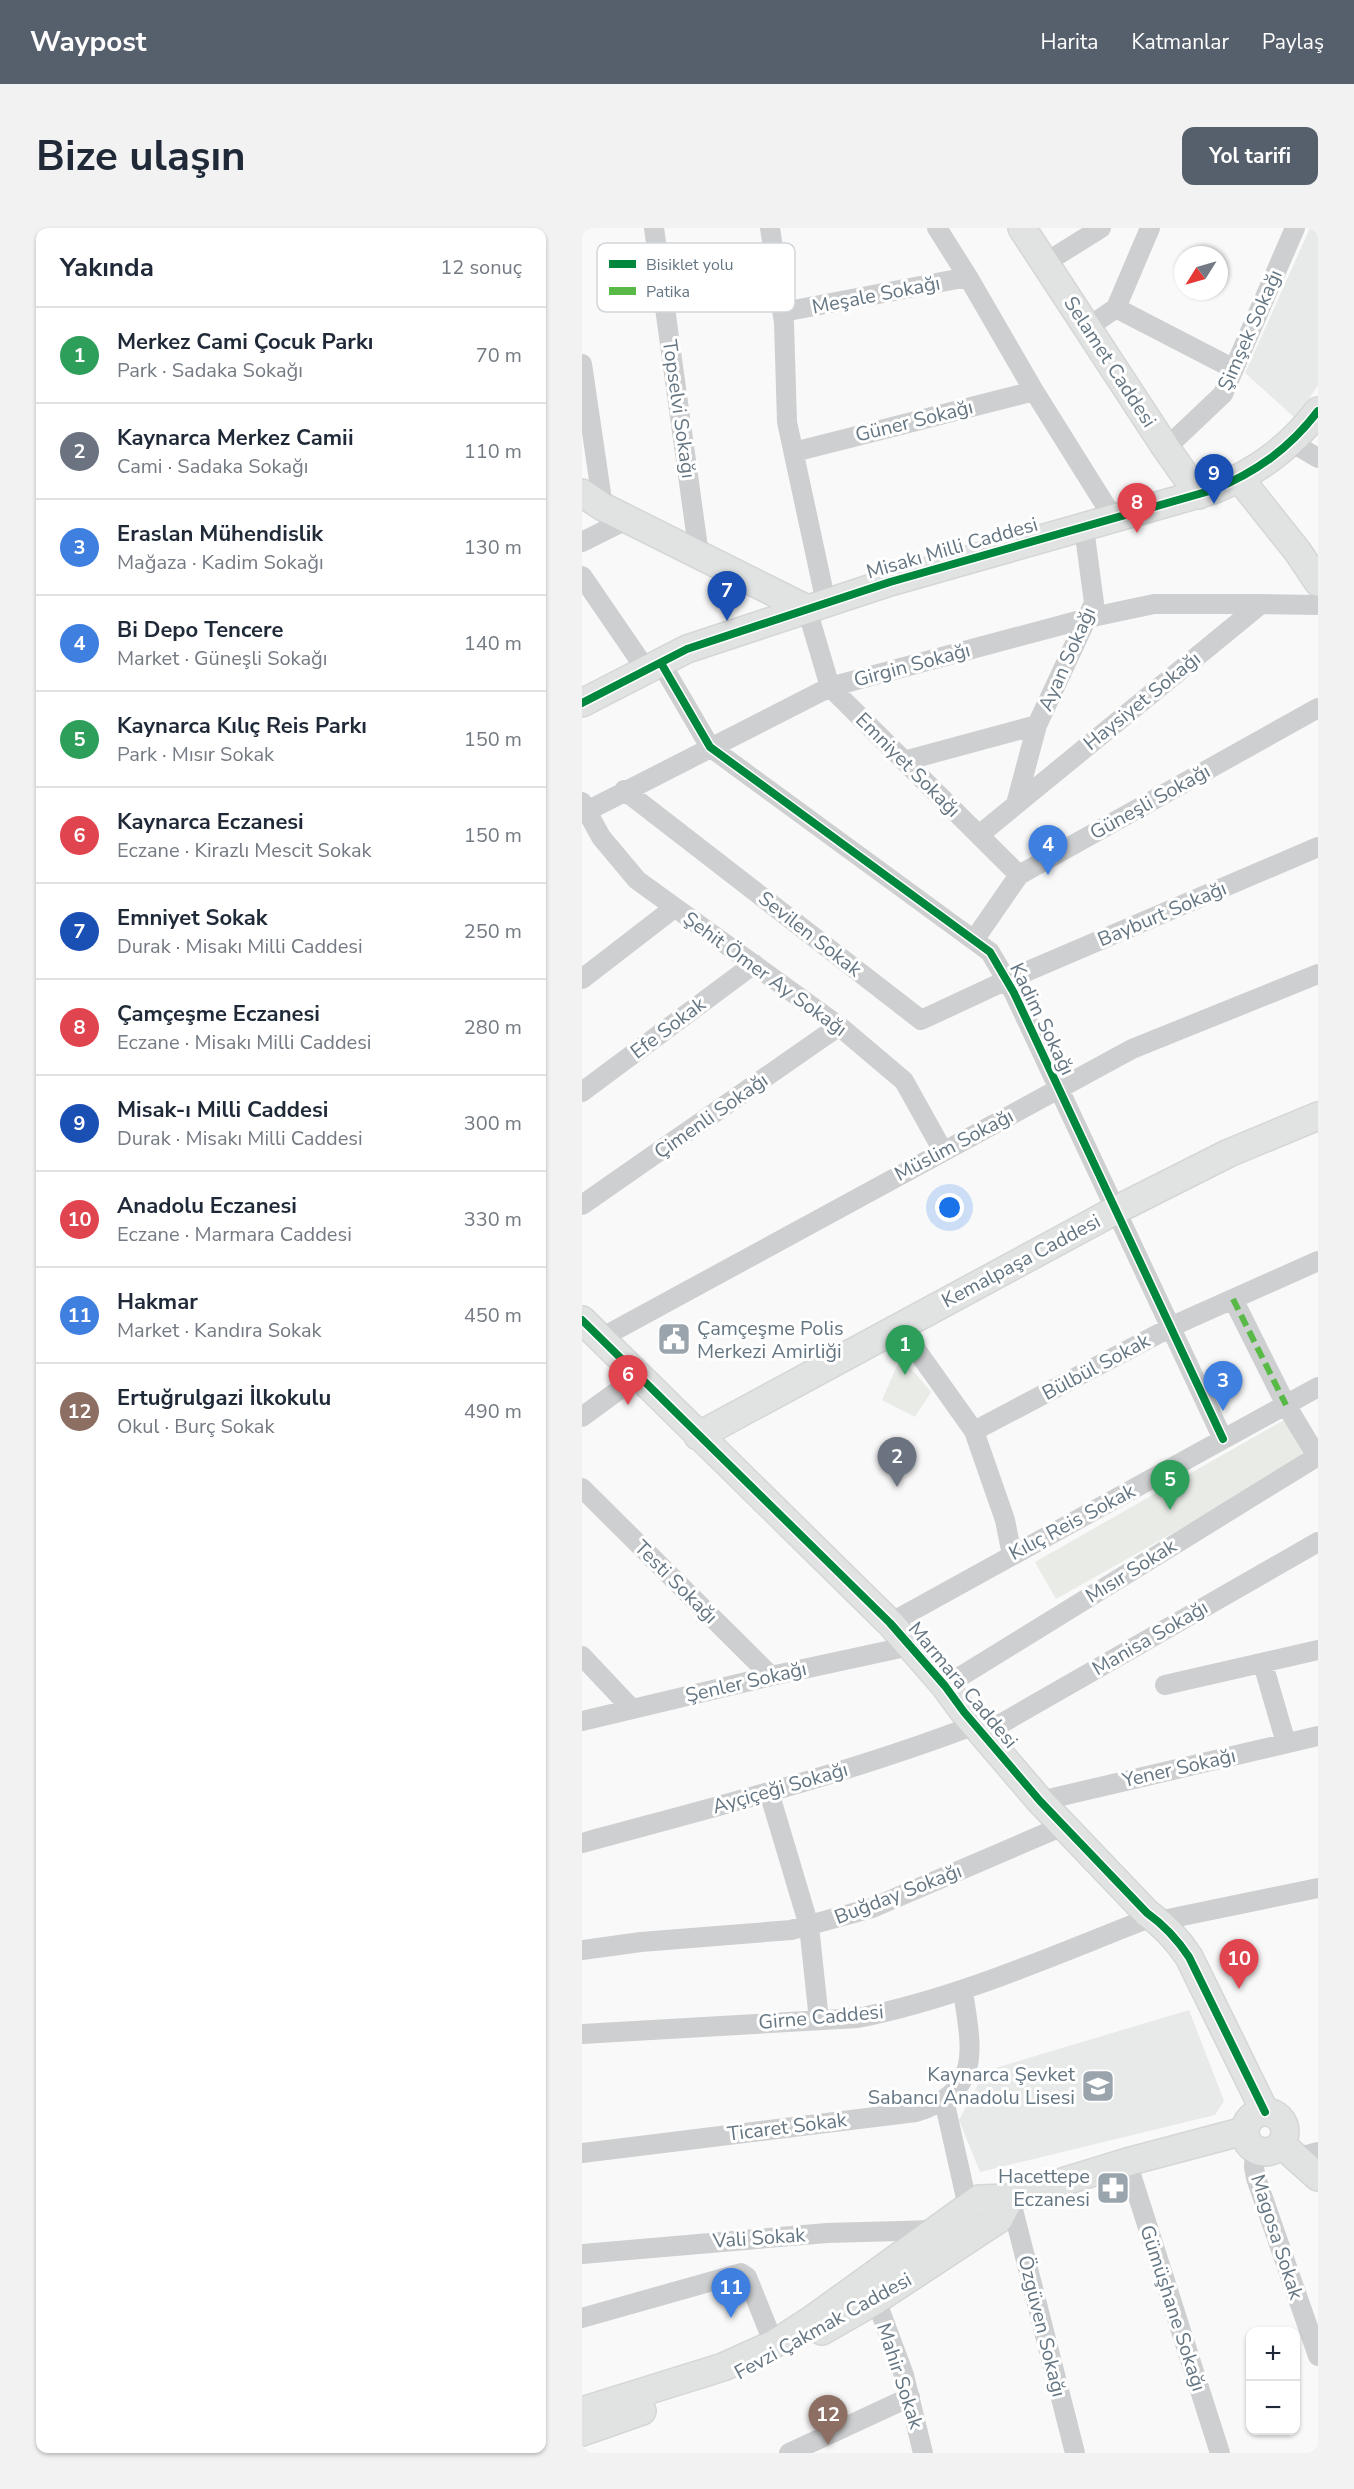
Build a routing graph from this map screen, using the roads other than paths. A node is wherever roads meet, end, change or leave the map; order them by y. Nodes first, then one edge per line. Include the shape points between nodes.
1 (654, 228) edge
2 (770, 228) edge
3 (937, 228) edge
4 (1023, 228) edge
5 (1101, 228) edge
6 (1150, 228) edge
7 (1295, 228) edge
8 (656, 243) edge
9 (772, 243) edge
10 (1045, 263) junction
11 (969, 277) junction
12 (1116, 308) junction
13 (795, 310) edge
14 (666, 312) edge
15 (783, 312) edge
16 (1087, 328) junction
17 (582, 364) edge
18 (1234, 369) junction
19 (1034, 391) junction
20 (1318, 411) edge
21 (1291, 442) junction
22 (1166, 448) junction
23 (794, 452) junction
24 (1318, 458) edge
25 (1240, 479) junction
26 (1199, 495) junction
27 (593, 500) edge
28 (628, 519) junction
29 (1114, 519) junction
30 (1084, 528) junction
31 (582, 542) edge
32 (699, 555) junction
33 (582, 576) edge
34 (1318, 582) edge
35 (1261, 604) junction
36 (1318, 605) edge
37 (816, 606) junction
38 (1088, 618) junction
39 (654, 667) junction
40 (830, 687) junction
41 (582, 703) edge
42 (1318, 708) edge
43 (1037, 725) junction
44 (710, 747) junction
45 (904, 762) junction
46 (624, 790) junction
47 (1016, 804) junction
48 (584, 806) edge
49 (978, 835) junction
50 (1318, 847) edge
51 (1019, 875) junction
52 (674, 908) junction
53 (974, 940) junction
54 (754, 964) junction
55 (1318, 974) edge
56 (582, 979) edge
57 (1007, 980) junction
58 (839, 1026) junction
59 (1058, 1089) junction
60 (582, 1092) edge
61 (1318, 1116) edge
62 (943, 1151) junction
63 (582, 1205) edge
64 (1116, 1210) junction
65 (1318, 1261) edge
66 (1233, 1299) junction
67 (900, 1327) junction
68 (1170, 1328) junction
69 (591, 1329) edge
70 (638, 1376) junction
71 (1318, 1387) edge
72 (1286, 1405) junction
73 (582, 1417) edge
74 (974, 1431) junction
75 (699, 1436) junction
76 (1222, 1438) junction
77 (1318, 1457) edge
78 (582, 1488) edge
79 (1318, 1542) edge
80 (1012, 1555) junction
81 (890, 1623) junction
82 (910, 1646) junction
83 (1318, 1650) edge
84 (582, 1656) edge
85 (1263, 1664) junction
86 (771, 1676) junction
87 (1165, 1685) dead end
88 (945, 1686) junction
89 (632, 1709) junction
90 (582, 1721) edge
91 (979, 1730) junction
92 (1318, 1736) edge
93 (1286, 1743) junction
94 (769, 1792) junction
95 (1040, 1801) junction
96 (1063, 1826) junction
97 (582, 1843) edge
98 (1318, 1888) edge
99 (1155, 1919) junction
100 (809, 1926) junction
101 (582, 1950) edge
102 (963, 1991) junction
103 (819, 2020) junction
104 (582, 2034) edge
105 (944, 2100) junction
106 (1265, 2112) junction
107 (1250, 2141) junction
108 (1298, 2151) edge
109 (582, 2153) edge
110 (1127, 2162) junction
111 (1318, 2177) edge
112 (1010, 2198) junction
113 (968, 2207) junction
114 (936, 2230) junction
115 (739, 2240) junction
116 (582, 2254) edge
117 (741, 2273) junction
118 (876, 2300) junction
119 (582, 2318) edge
120 (1314, 2334) edge
121 (774, 2344) junction
122 (1318, 2356) edge
123 (910, 2397) junction
124 (582, 2411) edge
125 (582, 2432) edge
126 (789, 2453) edge
127 (923, 2453) edge
128 (1075, 2453) edge
129 (1220, 2453) edge

1 - 8 street, Topselvi Sokağı
2 - 9 street, Emniyet Sokağı
3 - 11 street
4 - 10 street, Selamet Caddesi
5 - 10 street
6 - 12 street
7 - 18 street, Şimşek Sokağı
10 - 16 street, Selamet Caddesi
11 - 13 street, Meşale Sokağı
11 - 19 street
12 - 16 street
12 - 18 street
14 - 32 street, Topselvi Sokağı
15 - 23 street, Emniyet Sokağı via 788,422
16 - 22 street, Selamet Caddesi
17 - 27 street
18 - 22 street, Şimşek Sokağı via 1223,394
19 - 23 street, Güner Sokağı
19 - 29 street
20 - 21 street, Misakı Milli Caddesi
21 - 24 street
21 - 25 street, Misakı Milli Caddesi
22 - 26 street, Selamet Caddesi
23 - 37 street, Emniyet Sokağı
25 - 26 street, Misakı Milli Caddesi
25 - 34 street
26 - 29 street, Misakı Milli Caddesi
27 - 28 street
28 - 31 street
28 - 32 street
29 - 30 street, Misakı Milli Caddesi
30 - 37 street, Misakı Milli Caddesi
30 - 38 street, Ayan Sokağı via 1094,603
32 - 37 street
33 - 39 street, Kadim Sokağı
35 - 36 street
35 - 38 street, Girgin Sokağı via 1154,604
35 - 47 street, Haysiyet Sokağı
37 - 39 street, Misakı Milli Caddesi via 687,649
37 - 40 street, Emniyet Sokağı
38 - 40 street, Girgin Sokağı
38 - 43 street, Ayan Sokağı
39 - 41 street, Misakı Milli Caddesi
39 - 44 street, Kadim Sokağı
40 - 44 street, Girgin Sokağı
40 - 45 street, Emniyet Sokağı
42 - 51 street, Güneşli Sokağı
43 - 45 street, Ayan Sokağı
43 - 47 street
44 - 46 street, Girgin Sokağı
44 - 53 street, Kadim Sokağı
45 - 49 street, Emniyet Sokağı
46 - 48 street, Girgin Sokağı
46 - 57 street, Sevilen Sokak via 921,1020
47 - 49 street, Haysiyet Sokağı
48 - 52 street, Şehit Ömer Ay Sokağı via 601,837 637,880
49 - 51 street, Emniyet Sokağı
50 - 57 street, Bayburt Sokağı
51 - 53 street, Güneşli Sokağı
52 - 54 street, Şehit Ömer Ay Sokağı
52 - 56 street
53 - 57 street, Kadim Sokağı via 990,952
54 - 58 street, Şehit Ömer Ay Sokağı
54 - 60 street, Efe Sokak
55 - 59 street, Müslim Sokağı via 1132,1049
57 - 59 street, Kadim Sokağı
58 - 62 street, Şehit Ömer Ay Sokağı via 904,1081
58 - 63 street, Çimenli Sokağı
59 - 62 street, Müslim Sokağı
59 - 64 street, Kadim Sokağı
61 - 64 street, Kemalpaşa Caddesi via 1229,1153
62 - 69 street, Müslim Sokağı
64 - 67 street, Kemalpaşa Caddesi
64 - 68 street, Kadim Sokağı
65 - 66 street, Bülbül Sokak
66 - 68 street, Bülbül Sokak
66 - 72 street
67 - 74 street
67 - 75 street, Kemalpaşa Caddesi
68 - 74 street, Bülbül Sokak
68 - 76 street, Kadim Sokağı
69 - 70 street, Marmara Caddesi
70 - 73 street
70 - 75 street, Marmara Caddesi
71 - 72 street, Kılıç Reis Sokak
72 - 76 street, Kılıç Reis Sokak
72 - 77 street
74 - 80 street via 1005,1520
75 - 81 street, Marmara Caddesi
76 - 80 street, Kılıç Reis Sokak
77 - 88 street, Mısır Sokak
78 - 86 street, Testi Sokağı
79 - 91 street, Manisa Sokağı
80 - 81 street, Kılıç Reis Sokak
81 - 82 street, Marmara Caddesi
82 - 86 street, Şenler Sokağı
82 - 88 street, Marmara Caddesi
83 - 85 street
84 - 89 street
85 - 87 street
85 - 93 street
86 - 89 street, Şenler Sokağı
88 - 91 street, Marmara Caddesi
89 - 90 street, Şenler Sokağı
91 - 94 street, Ayçiçeği Sokağı
91 - 95 street, Marmara Caddesi
92 - 93 street, Yener Sokağı
93 - 95 street, Yener Sokağı
94 - 97 street, Ayçiçeği Sokağı
94 - 100 street
95 - 96 street, Marmara Caddesi
96 - 99 street, Marmara Caddesi
96 - 100 street, Buğday Sokağı via 872,1908
98 - 99 street, Girne Caddesi
99 - 102 street, Girne Caddesi
99 - 106 street, Marmara Caddesi via 1189,1957
100 - 101 street, Buğday Sokağı
100 - 103 street
102 - 103 street, Girne Caddesi via 858,2018
102 - 105 street, Ticaret Sokak via 971,2057 965,2076
103 - 104 street, Girne Caddesi
105 - 109 street, Ticaret Sokak via 916,2112
105 - 113 street
106 - 107 street via 1249,2120
106 - 108 street, Marmara Caddesi via 1277,2116
107 - 108 street, Fevzi Çakmak Caddesi via 1272,2151
107 - 110 street, Fevzi Çakmak Caddesi
107 - 120 street, Magosa Sokak via 1256,2178
108 - 111 street
110 - 112 street, Fevzi Çakmak Caddesi
110 - 129 street, Gümüşhane Sokağı
112 - 113 street, Fevzi Çakmak Caddesi via 979,2199
112 - 118 street, Fevzi Çakmak Caddesi via 999,2219
112 - 128 street, Özgüven Sokağı
113 - 114 street, Fevzi Çakmak Caddesi
114 - 115 street, Vali Sokak
114 - 121 street, Fevzi Çakmak Caddesi
115 - 116 street, Vali Sokak
115 - 117 street
117 - 119 street
117 - 121 street via 747,2277
118 - 123 street, Mahir Sokak
118 - 125 street, Fevzi Çakmak Caddesi via 738,2375
120 - 122 street, Magosa Sokak
121 - 124 street, Fevzi Çakmak Caddesi via 723,2367
123 - 126 street
123 - 127 street, Mahir Sokak

